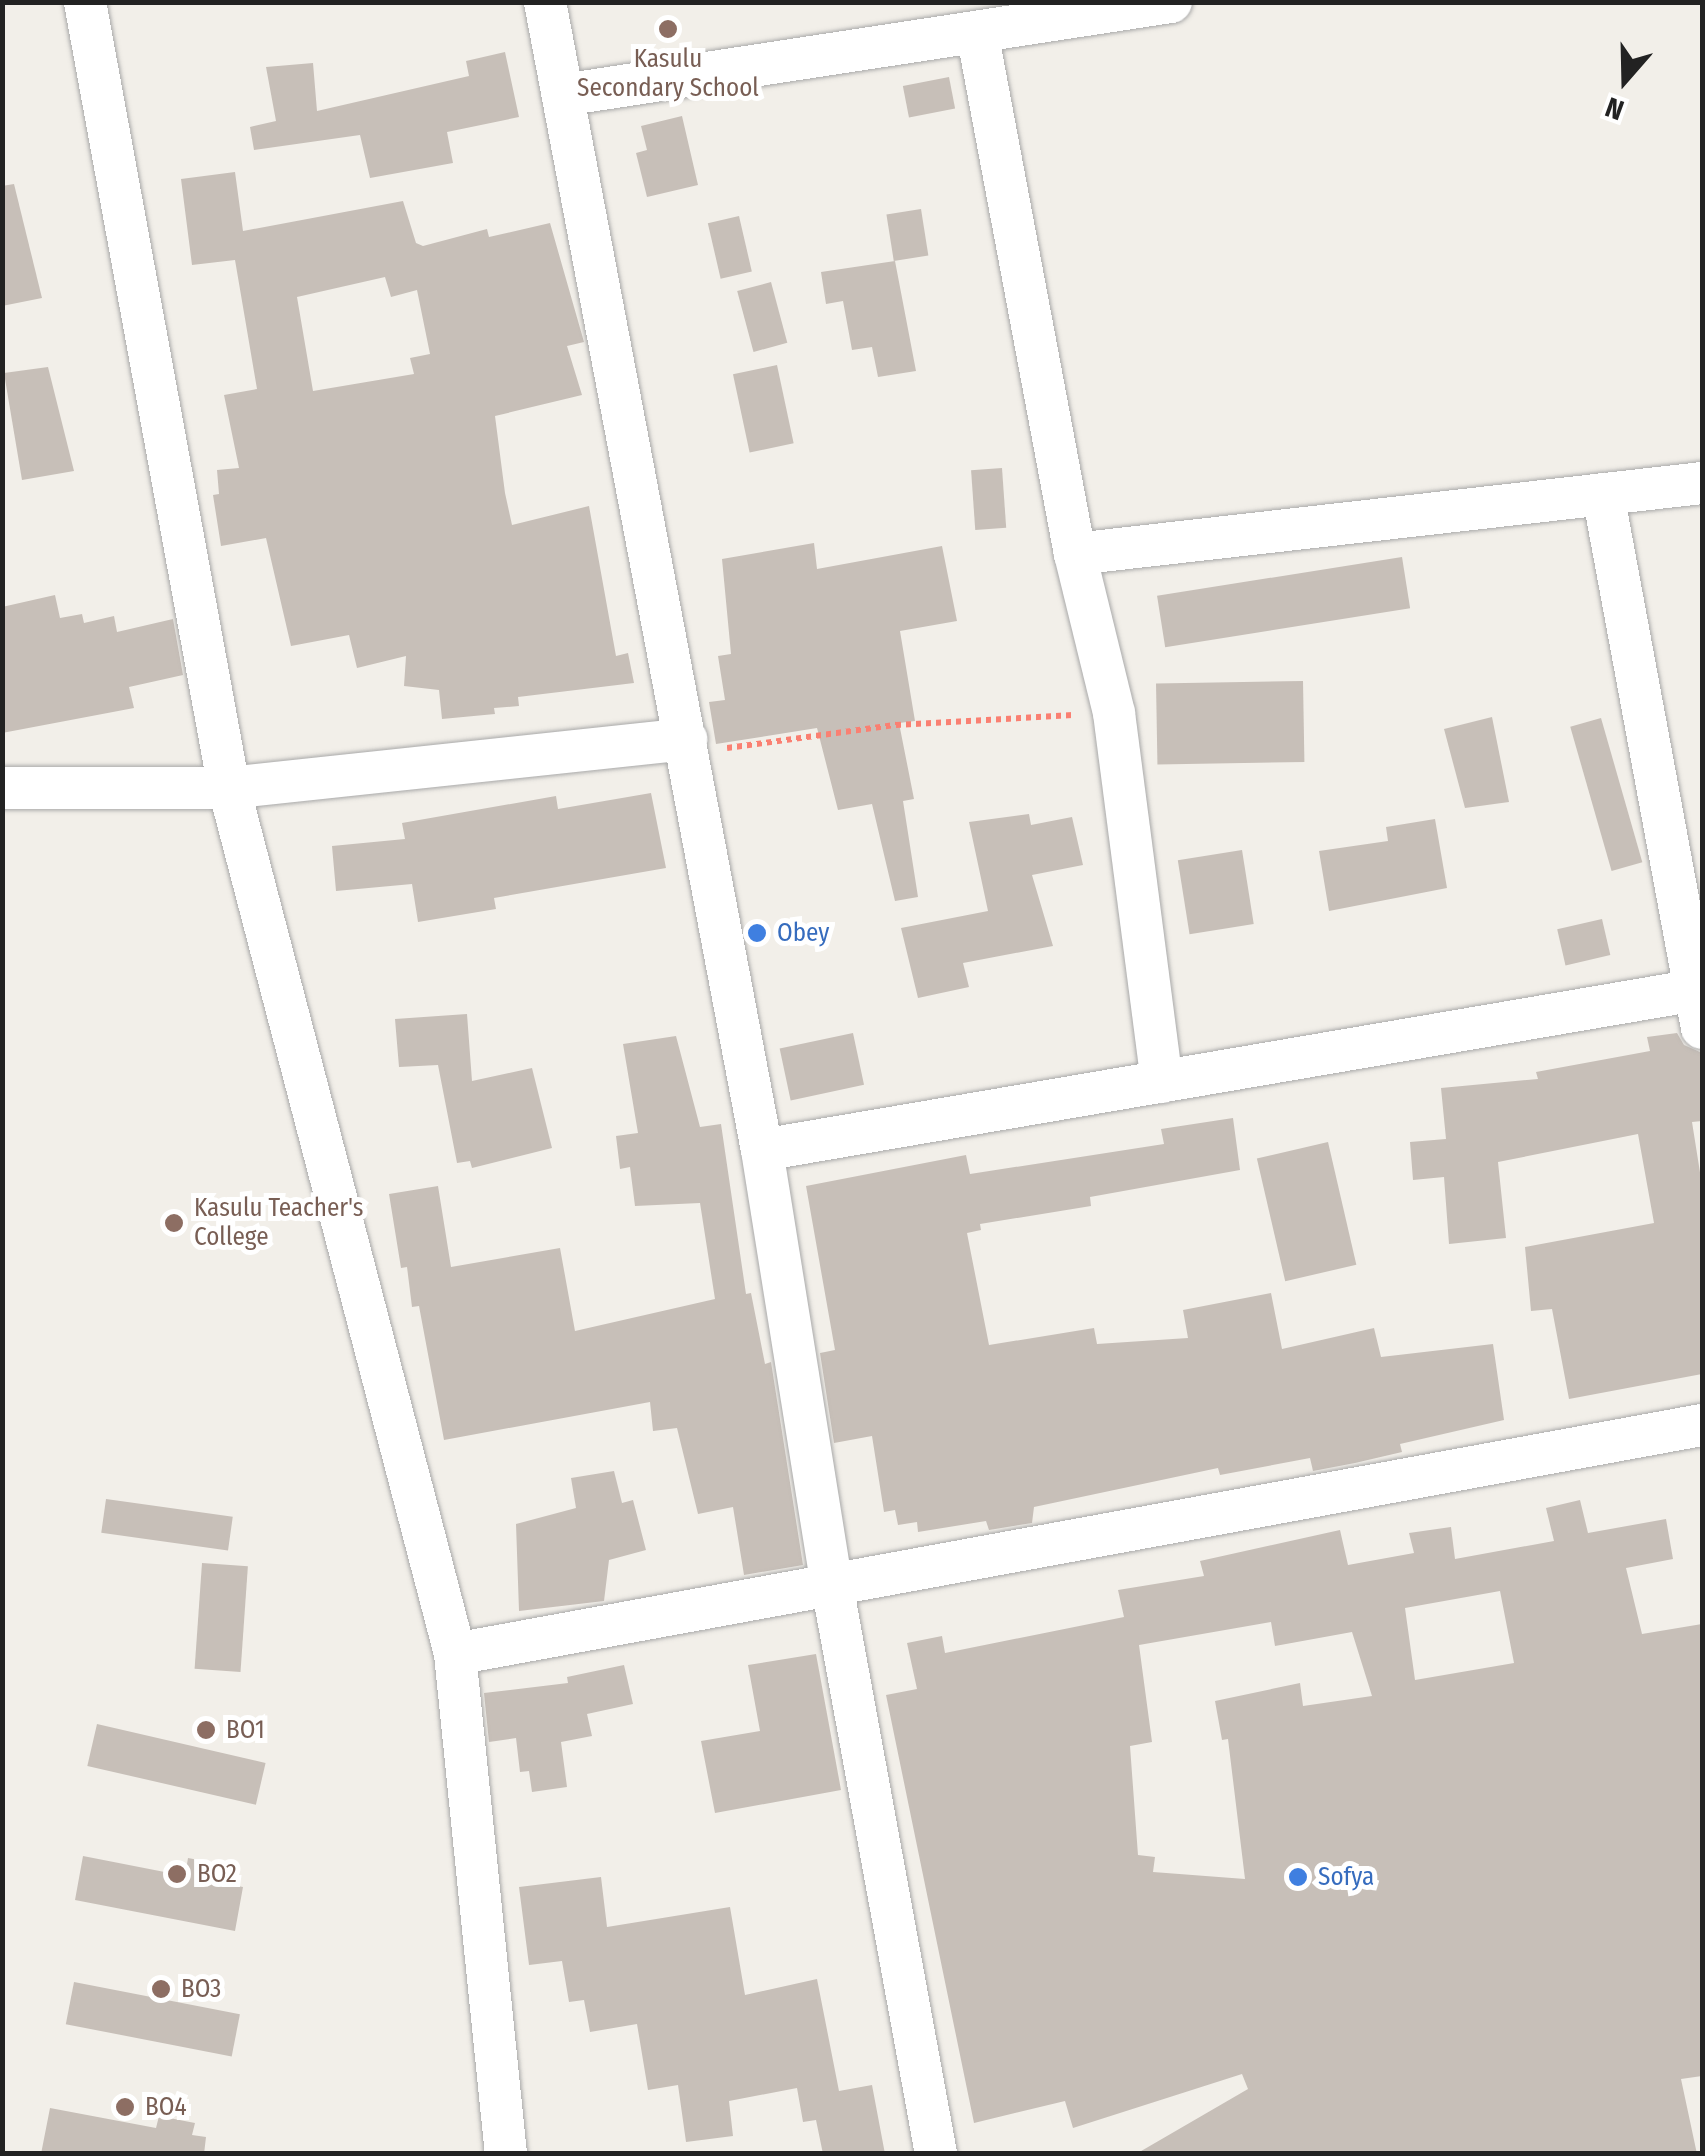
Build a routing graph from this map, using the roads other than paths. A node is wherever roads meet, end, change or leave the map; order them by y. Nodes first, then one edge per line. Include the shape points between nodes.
1 (85, 2) edge
2 (546, 2) edge
3 (1171, 2) edge
4 (977, 32) junction
5 (563, 95) junction
6 (1702, 483) edge
7 (1604, 494) junction
8 (1075, 554) junction
9 (685, 735) junction
10 (2, 788) edge
11 (229, 788) junction
12 (1699, 1009) edge
13 (1162, 1082) junction
14 (762, 1150) junction
15 (1702, 1425) edge
16 (832, 1585) junction
17 (454, 1654) junction
18 (506, 2154) edge
19 (936, 2154) edge

1 - 11 street
2 - 5 street
3 - 4 street
4 - 5 street
4 - 8 street
5 - 9 street
6 - 7 street
7 - 8 street
7 - 12 street
8 - 13 street via 1114,713
9 - 11 street
9 - 14 street
10 - 11 street
11 - 17 street
12 - 13 street
13 - 14 street
14 - 16 street
15 - 16 street
16 - 17 street
16 - 19 street
17 - 18 street

